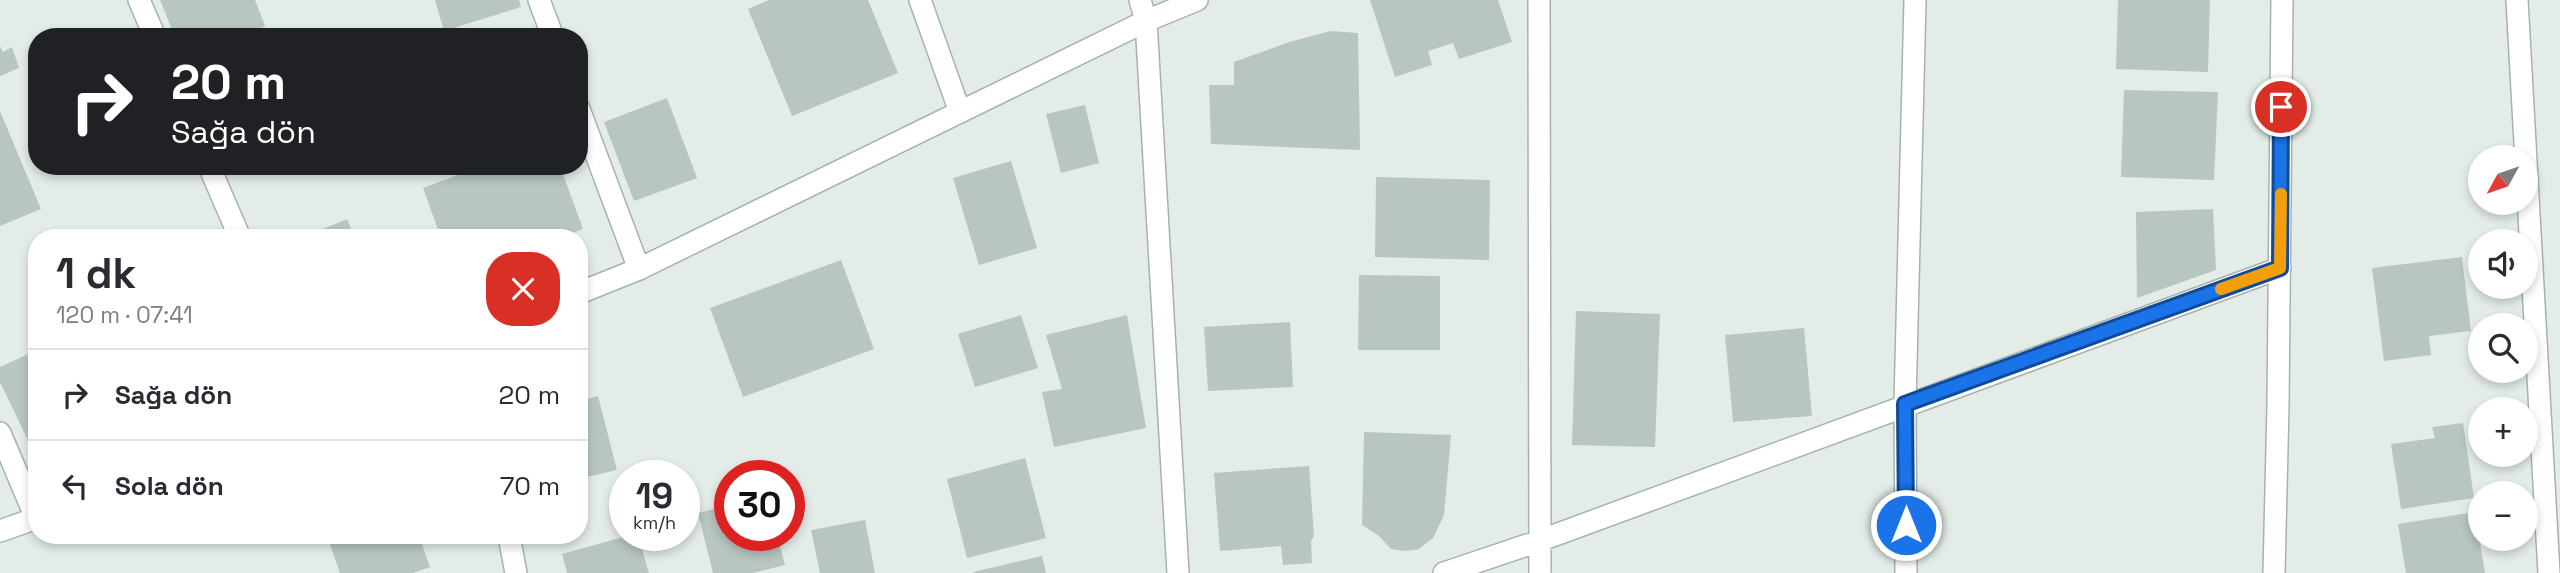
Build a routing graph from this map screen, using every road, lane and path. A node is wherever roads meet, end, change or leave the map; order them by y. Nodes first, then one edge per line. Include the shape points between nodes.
1 (139, 0) edge
2 (539, 0) edge
3 (920, 0) edge
4 (1140, 0) edge
5 (1197, 0) edge
6 (1539, 0) edge
7 (1915, 0) edge
8 (2282, 0) edge
9 (2517, 0) edge
10 (1146, 21) junction
11 (151, 28) edge
12 (549, 28) edge
13 (960, 112) junction
14 (588, 133) edge
15 (213, 175) edge
16 (236, 229) edge
17 (2280, 268) junction
18 (639, 269) junction
19 (588, 289) edge
20 (1905, 404) junction
21 (0, 433) edge
22 (28, 499) edge
23 (28, 521) edge
24 (0, 531) edge
25 (1539, 541) junction
26 (511, 544) edge
27 (516, 573) edge
28 (1178, 573) edge
29 (1444, 573) edge
30 (1540, 573) edge
31 (1906, 573) edge
32 (2274, 573) edge
33 (2549, 573) edge

1 - 11 street
2 - 12 street
3 - 13 street
4 - 10 street
5 - 10 street
6 - 25 street
7 - 20 street
8 - 17 street
9 - 33 street
10 - 13 street
10 - 28 street
13 - 18 street
14 - 18 street
15 - 16 street
17 - 20 street
17 - 32 street
18 - 19 street
20 - 25 street
20 - 31 street
21 - 22 street
23 - 24 street
25 - 29 street
25 - 30 street
26 - 27 street

